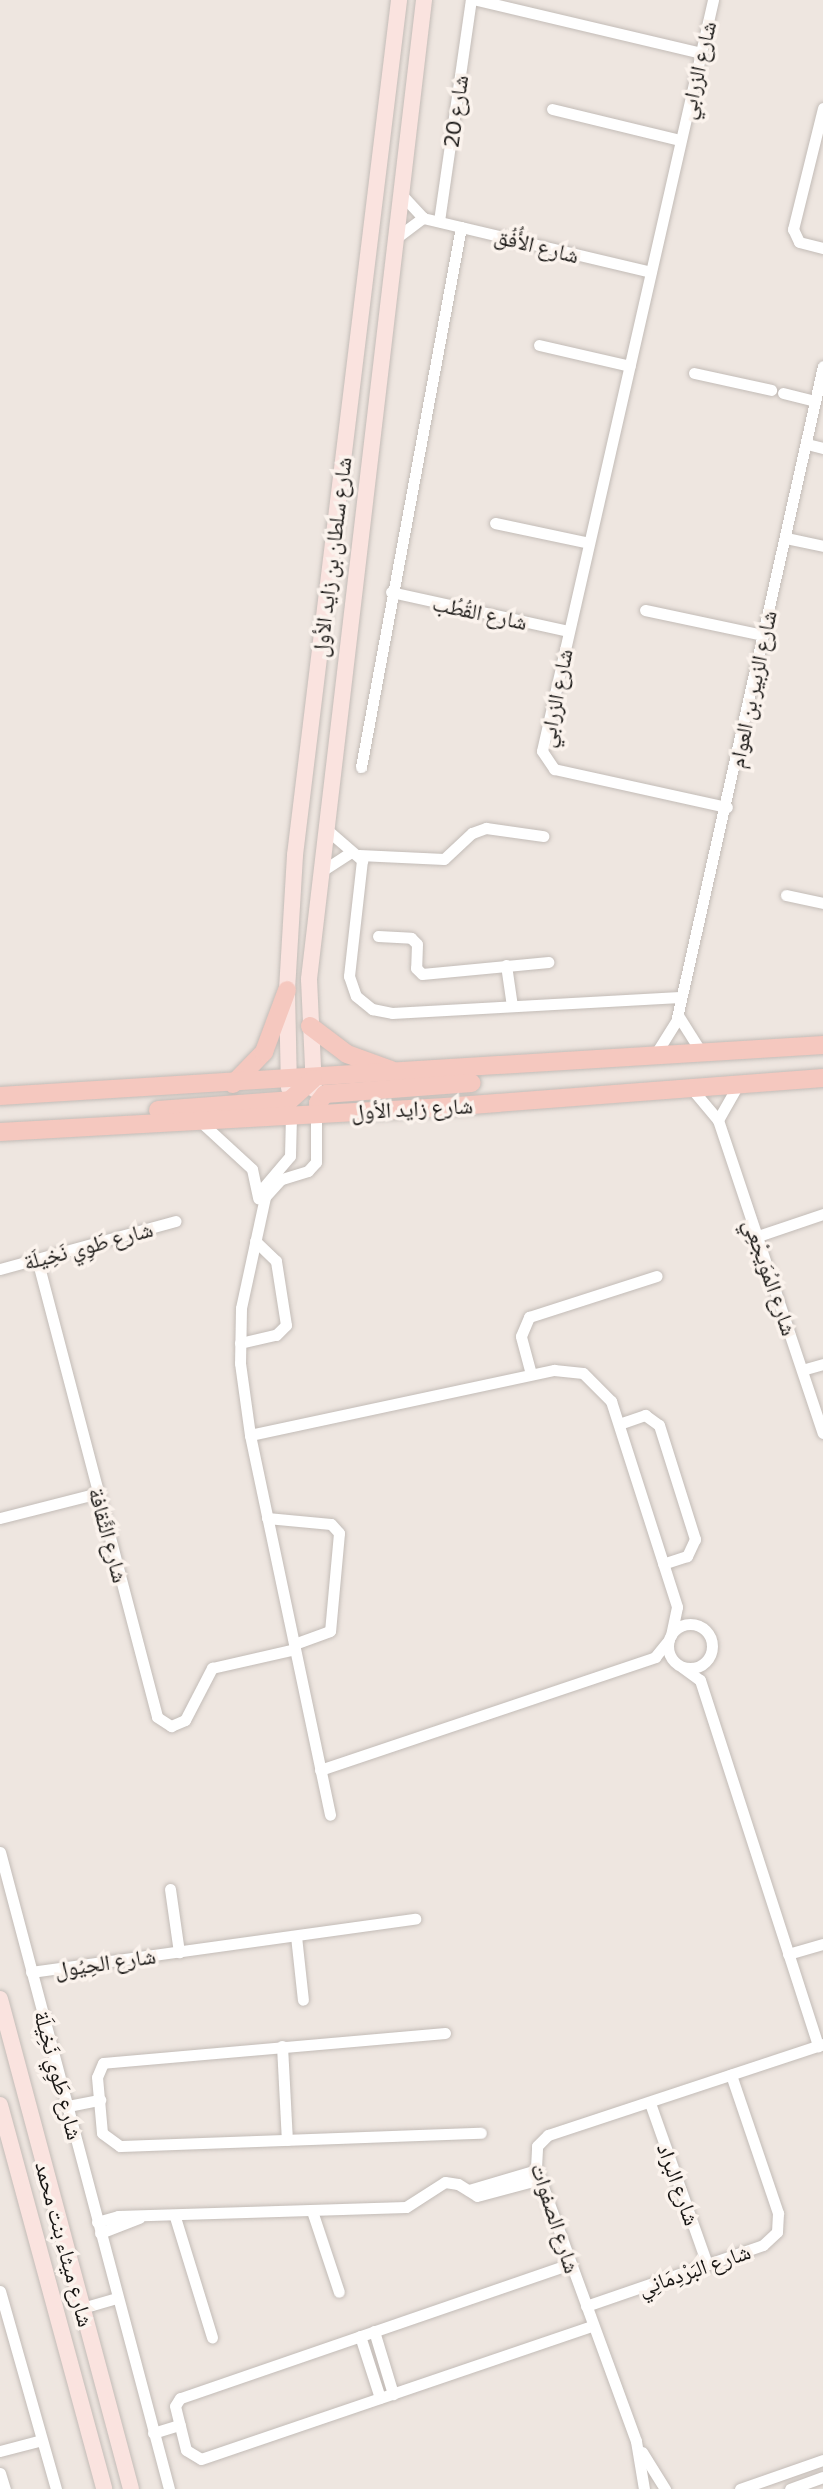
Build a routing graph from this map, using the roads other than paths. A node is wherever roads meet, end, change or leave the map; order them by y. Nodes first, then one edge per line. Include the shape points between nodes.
1 (399, 0) edge
2 (424, 0) edge
3 (471, 0) edge
4 (477, 0) edge
5 (713, 0) edge
6 (701, 53) junction
7 (823, 108) edge
8 (552, 109) dead end
9 (680, 140) junction
10 (401, 194) junction
11 (423, 218) junction
12 (439, 221) junction
13 (461, 227) junction
14 (396, 238) junction
15 (823, 248) edge
16 (651, 272) junction
17 (365, 279) junction
18 (539, 345) dead end
19 (630, 366) junction
20 (823, 366) edge
21 (694, 373) dead end
22 (379, 387) junction
23 (815, 401) junction
24 (807, 444) junction
25 (823, 448) edge
26 (495, 523) dead end
27 (786, 538) junction
28 (589, 543) junction
29 (823, 546) edge
30 (391, 592) junction
31 (645, 610) dead end
32 (568, 631) junction
33 (763, 635) junction
34 (361, 767) dead end
35 (727, 807) junction
36 (326, 829) junction
37 (543, 836) dead end
38 (355, 853) junction
39 (321, 872) junction
40 (786, 895) dead end
41 (823, 903) edge
42 (378, 936) dead end
43 (548, 962) dead end
44 (506, 965) junction
45 (287, 990) junction
46 (680, 997) junction
47 (512, 1006) junction
48 (678, 1012) junction
49 (310, 1026) junction
50 (823, 1045) edge
51 (701, 1052) junction
52 (654, 1056) junction
53 (528, 1067) junction
54 (409, 1074) junction
55 (823, 1078) edge
56 (313, 1079) junction
57 (739, 1083) junction
58 (233, 1084) junction
59 (687, 1086) junction
60 (27, 1095) junction
61 (0, 1096) edge
62 (290, 1099) junction
63 (0, 1106) edge
64 (318, 1114) junction
65 (198, 1120) junction
66 (718, 1120) junction
67 (84, 1127) junction
68 (0, 1132) edge
69 (258, 1200) junction
70 (823, 1214) edge
71 (176, 1221) dead end
72 (758, 1236) junction
73 (255, 1241) junction
74 (37, 1259) junction
75 (0, 1269) edge
76 (657, 1276) dead end
77 (240, 1343) junction
78 (823, 1364) edge
79 (802, 1370) junction
80 (531, 1374) junction
81 (619, 1424) junction
82 (823, 1433) edge
83 (250, 1435) junction
84 (98, 1493) junction
85 (0, 1518) edge
86 (267, 1518) junction
87 (663, 1564) junction
88 (677, 1607) junction
89 (696, 1625) junction
90 (670, 1637) junction
91 (294, 1646) junction
92 (655, 1657) junction
93 (707, 1660) junction
94 (678, 1664) junction
95 (700, 1680) junction
96 (320, 1770) junction
97 (330, 1815) dead end
98 (0, 1852) edge
99 (170, 1889) dead end
100 (415, 1919) dead end
101 (296, 1936) junction
102 (823, 1944) edge
103 (179, 1952) junction
104 (788, 1954) junction
105 (31, 1972) junction
106 (0, 1999) edge
107 (303, 2000) dead end
108 (445, 2033) dead end
109 (820, 2045) edge
110 (282, 2046) junction
111 (731, 2075) junction
112 (650, 2103) junction
113 (100, 2104) junction
114 (0, 2105) edge
115 (69, 2110) junction
116 (481, 2133) dead end
117 (287, 2140) junction
118 (539, 2174) junction
119 (312, 2211) junction
120 (175, 2217) junction
121 (98, 2227) junction
122 (570, 2264) junction
123 (707, 2264) junction
124 (0, 2291) edge
125 (339, 2292) dead end
126 (117, 2298) junction
127 (586, 2306) junction
128 (82, 2308) junction
129 (592, 2326) junction
130 (374, 2331) junction
131 (360, 2336) junction
132 (212, 2337) dead end
133 (393, 2394) junction
134 (380, 2398) junction
135 (180, 2428) junction
136 (154, 2436) junction
137 (42, 2440) junction
138 (636, 2441) junction
139 (0, 2451) edge
140 (823, 2460) edge
141 (0, 2473) edge
142 (823, 2477) edge
143 (5, 2489) edge
144 (56, 2489) edge
145 (104, 2489) edge
146 (131, 2489) edge
147 (169, 2489) edge
148 (644, 2489) edge
149 (665, 2489) edge
150 (740, 2489) edge
151 (790, 2489) edge

1 - 17 main road, شارع سلطان بن زايد الأول
2 - 10 main road, شارع سلطان بن زايد الأول
3 - 12 street, شارع 20
4 - 6 street
5 - 6 street, شارع الزرابي
6 - 9 street, شارع الزرابي
7 - 15 street via 793,229 799,242
8 - 9 street, شارع الزرابي
9 - 16 street, شارع الزرابي
10 - 11 street
10 - 14 main road, شارع سلطان بن زايد الأول
11 - 12 street, شارع الأُفُق
11 - 14 street
12 - 13 street, شارع الأُفُق
13 - 16 street, شارع الأُفُق
13 - 30 street
14 - 22 main road, شارع سلطان بن زايد الأول
16 - 19 street, شارع الزرابي
17 - 22 main road via 369,322 363,377
17 - 45 main road, شارع سلطان بن زايد الأول via 298,829
18 - 19 street
19 - 28 street, شارع الزرابي
20 - 23 street, شارع الزبير بن العوام
21 - 23 street
22 - 36 main road, شارع سلطان بن زايد الأول
23 - 24 street, شارع الزبير بن العوام
24 - 25 street
24 - 27 street, شارع الزبير بن العوام
26 - 28 street
27 - 29 street
27 - 33 street, شارع الزبير بن العوام
28 - 32 street, شارع الزرابي
30 - 32 street, شارع القُطُب
30 - 34 street
31 - 33 street
32 - 35 street, شارع الزرابي via 543,746 546,764
33 - 35 street, شارع الزبير بن العوام
35 - 46 street, شارع الزبير بن العوام
36 - 38 street
36 - 39 main road, شارع سلطان بن زايد الأول
37 - 38 street via 486,828 472,833 444,859
38 - 39 street
38 - 47 street via 363,865 349,976 363,1004 392,1013
39 - 49 main road, شارع سلطان بن زايد الأول
40 - 41 street
42 - 44 street via 411,938 422,974
43 - 44 street
44 - 47 street
45 - 58 main road via 264,1052
45 - 62 main road, شارع سلطان بن زايد الأول
46 - 47 street
46 - 48 street, شارع الزبير بن العوام
48 - 51 street via 686,1035
48 - 52 street, شارع الزبير بن العوام via 670,1037
49 - 54 main road via 347,1054
49 - 56 main road, شارع سلطان بن زايد الأول
50 - 51 main road, شارع زايد الأول
51 - 52 main road, شارع زايد الأول
52 - 53 main road, شارع زايد الأول
53 - 54 main road, شارع زايد الأول
53 - 64 main road via 493,1081 325,1094
54 - 56 main road, شارع زايد الأول
55 - 57 main road, شارع زايد الأول
56 - 62 main road
56 - 64 main road, شارع سلطان بن زايد الأول
57 - 59 main road, شارع زايد الأول
57 - 66 street
58 - 60 main road, شارع زايد الأول
58 - 62 main road, شارع زايد الأول
59 - 64 main road, شارع زايد الأول
59 - 66 street, شارع المُوَيجْعِي
60 - 61 main road, شارع زايد الأول
60 - 63 main road
62 - 64 main road, شارع زايد الأول
62 - 65 main road, شارع زايد الأول
62 - 67 main road via 126,1112
62 - 69 street via 290,1156
64 - 73 street via 316,1162 272,1187
65 - 67 main road, شارع زايد الأول
65 - 69 street via 252,1169
66 - 72 street, شارع المُوَيجْعِي
67 - 68 main road, شارع زايد الأول
69 - 73 street
70 - 72 street
71 - 74 street, شارع طَوِي نَخِيلَة
72 - 79 street, شارع المُوَيجْعِي
73 - 77 street
73 - 77 street via 276,1261 286,1325 276,1335
74 - 75 street, شارع طَوِي نَخِيلَة
74 - 84 street, شارع الثَّقافة
76 - 80 street via 529,1317 521,1336
77 - 83 street
78 - 79 street
79 - 82 street, شارع المُوَيجْعِي
80 - 81 street via 569,1369 583,1373 605,1389
80 - 83 street
81 - 87 street
81 - 87 street via 645,1415 659,1425 695,1539 687,1556
83 - 86 street
84 - 85 street
84 - 91 street, شارع الثَّقافة via 159,1721 171,1726 185,1720 197,1702 202,1679 216,1666
86 - 91 street
86 - 91 street via 331,1524 339,1533 330,1631
87 - 88 street
88 - 89 street
88 - 90 street
89 - 90 street via 682,1626
89 - 93 street via 711,1640
90 - 92 street
90 - 94 street
91 - 96 street
92 - 94 street
92 - 96 street
93 - 94 street via 696,1667
93 - 95 street
94 - 95 street
95 - 104 street
96 - 97 street
98 - 105 street, شارع طَوِي نَخِيلَة
99 - 103 street, شارع الحِيُول
100 - 101 street, شارع الحِيُول
101 - 103 street, شارع الحِيُول
101 - 107 street
102 - 104 street
103 - 105 street, شارع الحِيُول
104 - 109 street
105 - 115 street, شارع طَوِي نَخِيلَة
106 - 128 main road, شارع ميثاء بنت محمد
108 - 110 street
109 - 111 street, شارع الصفوات
110 - 113 street via 103,2063 98,2069
110 - 117 street
111 - 112 street, شارع الصفوات
111 - 123 street, شارع البَرْدِمَانِي via 779,2223 763,2245
112 - 118 street, شارع الصفوات via 548,2135 535,2151
112 - 123 street, شارع البراد
113 - 115 street
113 - 117 street via 102,2133 112,2145
114 - 145 main road, شارع ميثاء بنت محمد
115 - 121 street, شارع طَوِي نَخِيلَة
116 - 117 street
118 - 119 street via 475,2193 445,2182 410,2207
118 - 122 street, شارع الصفوات
119 - 120 street
119 - 125 street
120 - 121 street
120 - 132 street
121 - 126 street, شارع طَوِي نَخِيلَة
122 - 127 street, شارع الصفوات
122 - 130 street
123 - 127 street, شارع البَرْدِمَانِي
124 - 137 street
126 - 128 street
126 - 136 street, شارع طَوِي نَخِيلَة
127 - 129 street, شارع الصفوات
128 - 146 main road, شارع ميثاء بنت محمد
129 - 133 street
129 - 138 street, شارع الصفوات
130 - 131 street
130 - 133 street
131 - 134 street
131 - 135 street via 180,2398 175,2406
133 - 134 street
134 - 135 street via 201,2459 188,2453
135 - 136 street
136 - 147 street, شارع طَوِي نَخِيلَة
137 - 139 street
137 - 144 street
138 - 148 street, شارع الصفوات
138 - 149 street, شارع الصفوات
140 - 150 street
141 - 143 street
142 - 151 street

